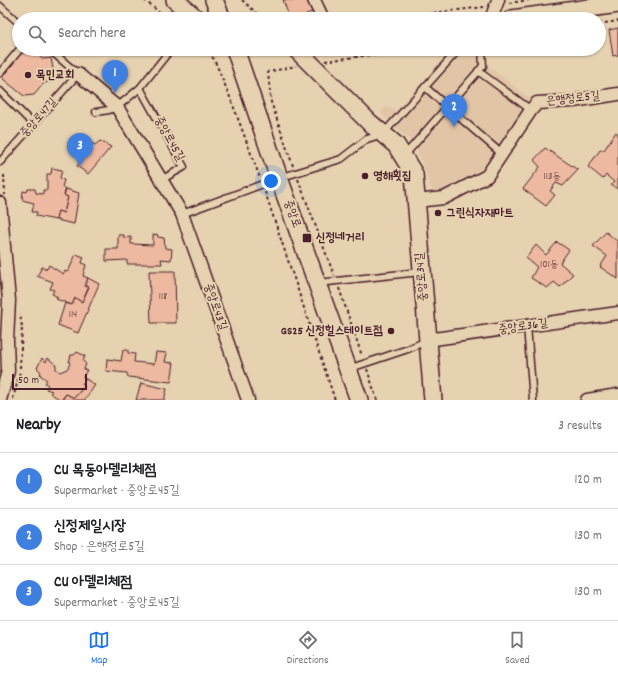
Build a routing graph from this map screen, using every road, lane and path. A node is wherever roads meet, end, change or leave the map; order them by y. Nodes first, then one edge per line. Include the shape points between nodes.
1 (144, 0) edge
2 (175, 0) edge
3 (214, 0) edge
4 (242, 0) edge
5 (314, 0) edge
6 (529, 0) edge
7 (497, 3) edge
8 (618, 4) edge
9 (0, 6) edge
10 (159, 12) edge
11 (188, 12) edge
12 (219, 12) edge
13 (255, 12) edge
14 (319, 12) edge
15 (431, 12) edge
16 (561, 12) edge
17 (12, 17) edge
18 (618, 21) edge
19 (606, 23) edge
20 (14, 56) edge
21 (58, 56) edge
22 (165, 56) edge
23 (211, 56) edge
24 (237, 56) edge
25 (303, 56) edge
26 (363, 56) edge
27 (453, 56) edge
28 (482, 56) edge
29 (310, 63) junction
30 (478, 71) junction
31 (0, 73) edge
32 (78, 74) junction
33 (425, 87) junction
34 (140, 88) junction
35 (0, 90) edge
36 (618, 94) edge
37 (447, 106) junction
38 (117, 107) junction
39 (531, 110) junction
40 (96, 112) dead end
41 (34, 124) junction
42 (383, 134) junction
43 (503, 154) junction
44 (403, 157) junction
45 (0, 162) edge
46 (296, 174) junction
47 (279, 178) junction
48 (161, 180) junction
49 (262, 184) junction
50 (416, 201) junction
51 (0, 203) edge
52 (182, 214) junction
53 (1, 221) edge
54 (422, 272) junction
55 (336, 281) junction
56 (317, 283) junction
57 (618, 313) edge
58 (527, 326) junction
59 (427, 340) junction
60 (4, 343) edge
61 (365, 364) junction
62 (348, 369) junction
63 (618, 395) edge
64 (0, 400) edge
65 (248, 400) edge
66 (335, 400) edge
67 (359, 400) edge
68 (377, 400) edge
69 (433, 400) edge
70 (533, 400) edge
71 (587, 400) edge

1 - 10 path
2 - 11 main road
3 - 12 main road
4 - 13 path
5 - 14 street
6 - 7 path
7 - 15 path
8 - 16 main road
9 - 17 lane
18 - 19 path
20 - 31 lane
21 - 32 lane
22 - 34 lane
23 - 49 path via 230,97
24 - 47 main road, 중앙로
25 - 29 main road, 중앙로34길
26 - 29 path
27 - 33 lane
28 - 30 lane via 482,66
29 - 42 main road, 중앙로34길
29 - 46 path via 268,72 271,102
30 - 37 lane
30 - 39 lane, 은행정로5길
32 - 38 street
32 - 41 lane, 중앙로47길
33 - 37 lane
33 - 42 lane
34 - 38 lane
34 - 48 lane, 중앙로45길 via 184,168
35 - 41 lane
36 - 39 street, 은행정로5길 via 537,103
37 - 43 lane
37 - 44 lane
38 - 40 lane
38 - 48 street
39 - 43 street, 은행정로5길
41 - 45 lane, 중앙로47길
42 - 44 main road, 중앙로34길 via 396,145
42 - 46 lane via 367,139 341,159
43 - 50 street, 은행정로5길 via 487,176 444,198
44 - 50 main road, 중앙로34길 via 414,174
46 - 47 lane
46 - 55 path
47 - 49 lane
47 - 56 main road, 중앙로
48 - 52 street
49 - 52 lane
49 - 66 path
50 - 54 main road, 중앙로34길
51 - 53 street
52 - 65 street, 중앙로43길
53 - 60 street via 9,300
54 - 55 lane
54 - 59 main road, 중앙로34길
55 - 56 lane
55 - 61 path
56 - 62 main road, 중앙로
57 - 58 street, 중앙로36길
58 - 59 street, 중앙로36길
58 - 70 lane
59 - 61 lane
59 - 69 main road, 중앙로34길
60 - 64 street via 8,371
61 - 62 lane
61 - 68 path
62 - 67 main road, 중앙로
63 - 71 street

